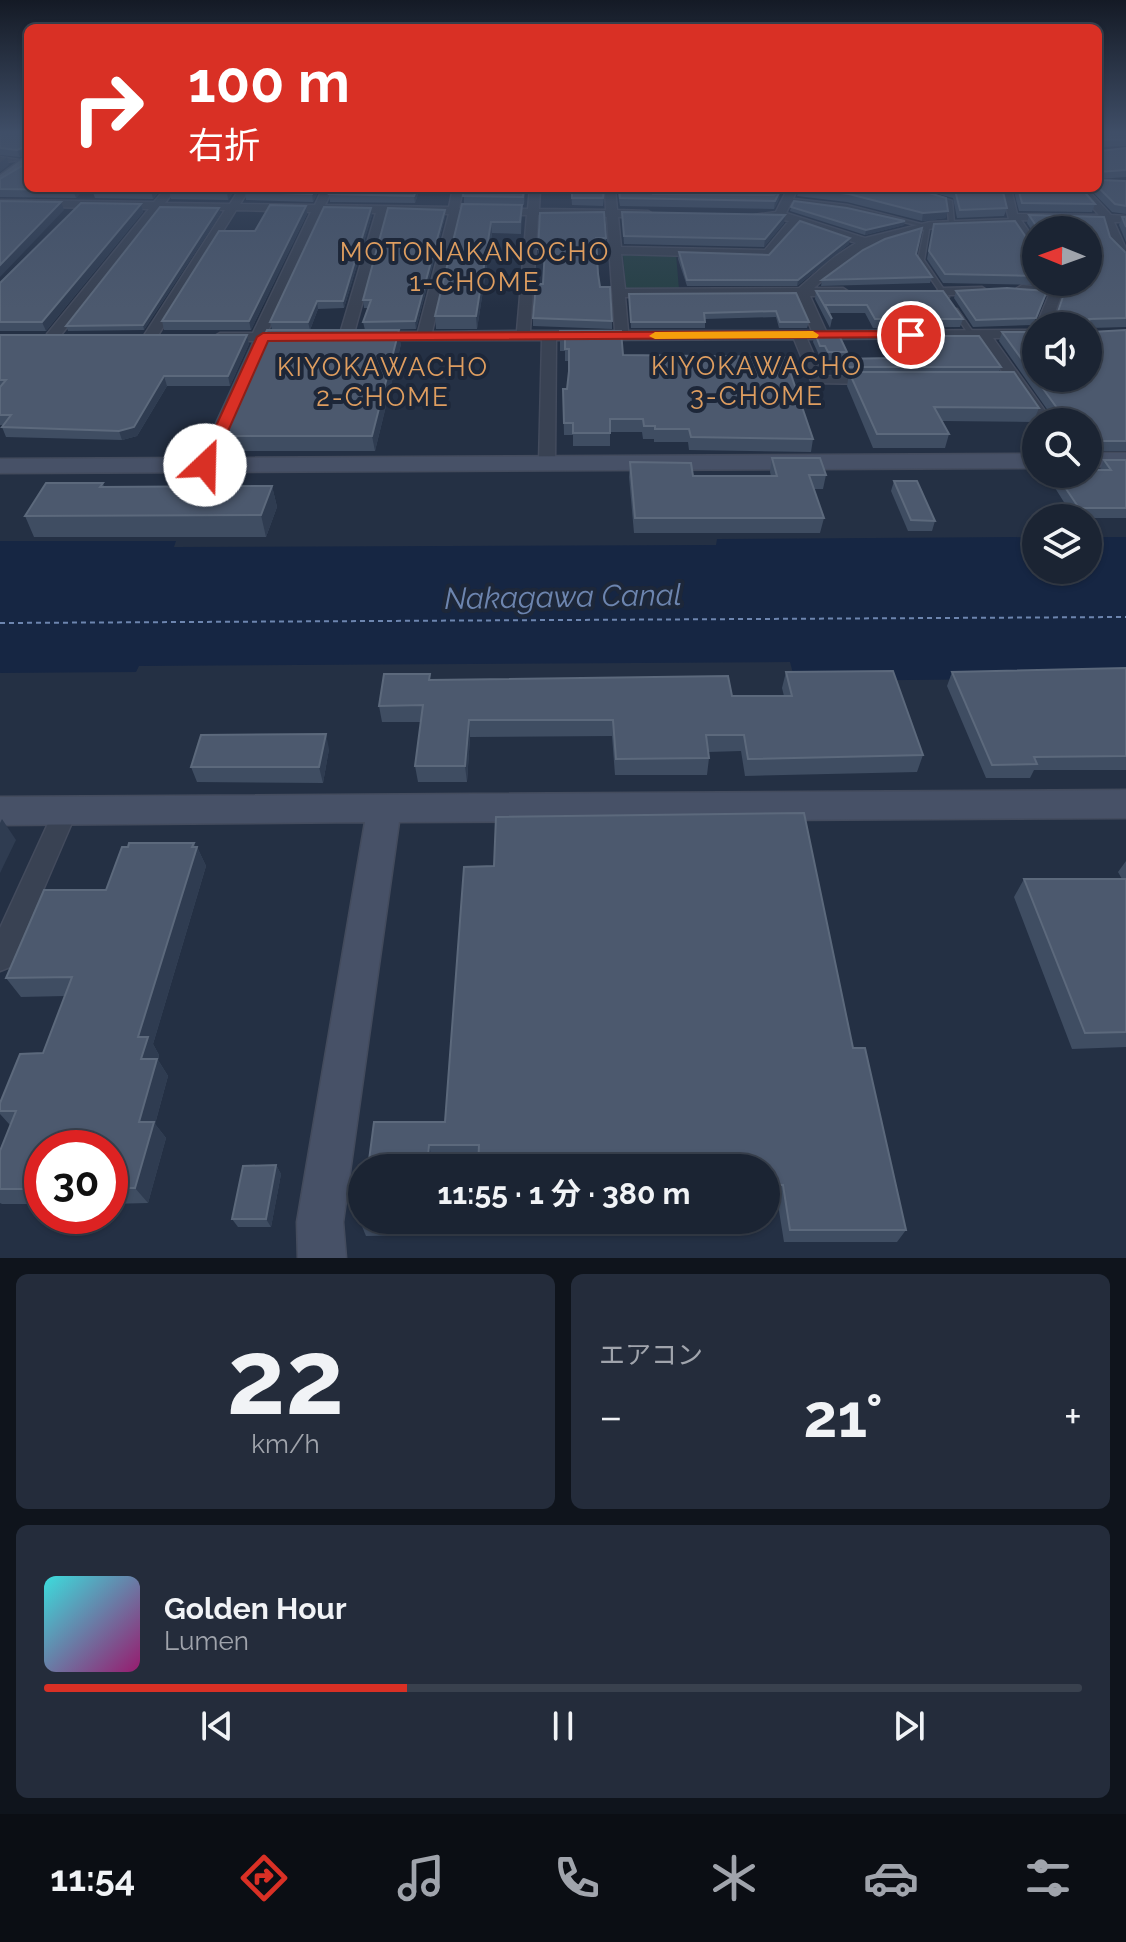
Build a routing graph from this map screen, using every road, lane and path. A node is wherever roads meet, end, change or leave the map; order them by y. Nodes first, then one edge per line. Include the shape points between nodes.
1 (91, 192) edge
2 (168, 192) edge
3 (242, 192) edge
4 (326, 192) edge
5 (457, 192) edge
6 (535, 192) edge
7 (610, 192) edge
8 (790, 192) edge
9 (1007, 192) edge
10 (1084, 192) edge
11 (924, 195) edge
12 (785, 200) junction
13 (0, 203) edge
14 (79, 205) junction
15 (156, 206) junction
16 (232, 208) junction
17 (318, 209) junction
18 (382, 210) junction
19 (454, 212) junction
20 (533, 213) junction
21 (612, 213) junction
22 (658, 214) edge
23 (70, 215) edge
24 (749, 215) edge
25 (780, 215) junction
26 (1107, 217) junction
27 (1126, 219) edge
28 (1014, 220) junction
29 (795, 221) junction
30 (952, 222) junction
31 (926, 226) junction
32 (1022, 231) edge
33 (865, 242) junction
34 (615, 250) junction
35 (1126, 257) edge
36 (1022, 288) edge
37 (802, 292) junction
38 (864, 292) edge
39 (926, 292) edge
40 (942, 292) junction
41 (619, 293) junction
42 (1022, 334) edge
43 (799, 335) junction
44 (821, 335) junction
45 (978, 335) junction
46 (424, 336) junction
47 (523, 336) junction
48 (549, 336) junction
49 (622, 336) junction
50 (52, 337) edge
51 (165, 337) edge
52 (211, 337) edge
53 (260, 337) junction
54 (305, 337) edge
55 (893, 380) edge
56 (1033, 408) edge
57 (1102, 460) edge
58 (1126, 460) edge
59 (1022, 461) edge
60 (547, 463) junction
61 (205, 465) junction
62 (0, 466) edge
63 (1126, 804) edge
64 (384, 809) junction
65 (0, 811) edge
66 (65, 811) junction
67 (0, 958) edge
68 (322, 1258) edge

1 - 14 street
2 - 15 street
3 - 16 street
4 - 17 street
5 - 19 street
6 - 20 street
7 - 21 street
8 - 12 street
9 - 28 street
10 - 26 street
11 - 30 lane via 950,202
12 - 25 street
12 - 31 lane via 847,207
13 - 14 street
14 - 15 street
14 - 23 street
15 - 16 street
15 - 50 street
16 - 17 street
16 - 51 street via 143,337
17 - 18 street
17 - 53 street
18 - 19 street
18 - 46 street via 340,337
19 - 20 street
19 - 46 street
20 - 21 street
20 - 47 street
21 - 22 street
21 - 34 street
24 - 25 street
25 - 29 street
26 - 27 street
26 - 28 street
26 - 35 street
28 - 30 street
28 - 32 street
29 - 33 street
29 - 34 street via 768,254
30 - 31 street
31 - 33 street
31 - 40 lane via 921,260
33 - 37 street
34 - 41 street
36 - 40 street
37 - 38 street
37 - 41 street
37 - 44 street
39 - 40 street
40 - 45 lane
41 - 49 street
42 - 45 street
43 - 44 street
43 - 49 street
43 - 55 street via 817,380
44 - 45 street
45 - 56 street
46 - 47 street
47 - 48 street
48 - 49 street
48 - 60 street
52 - 53 street
53 - 54 street
53 - 61 street
57 - 58 street
59 - 60 street
60 - 61 street
61 - 62 street
63 - 64 street
64 - 66 street
64 - 68 street via 320,1222
65 - 66 street
66 - 67 street

